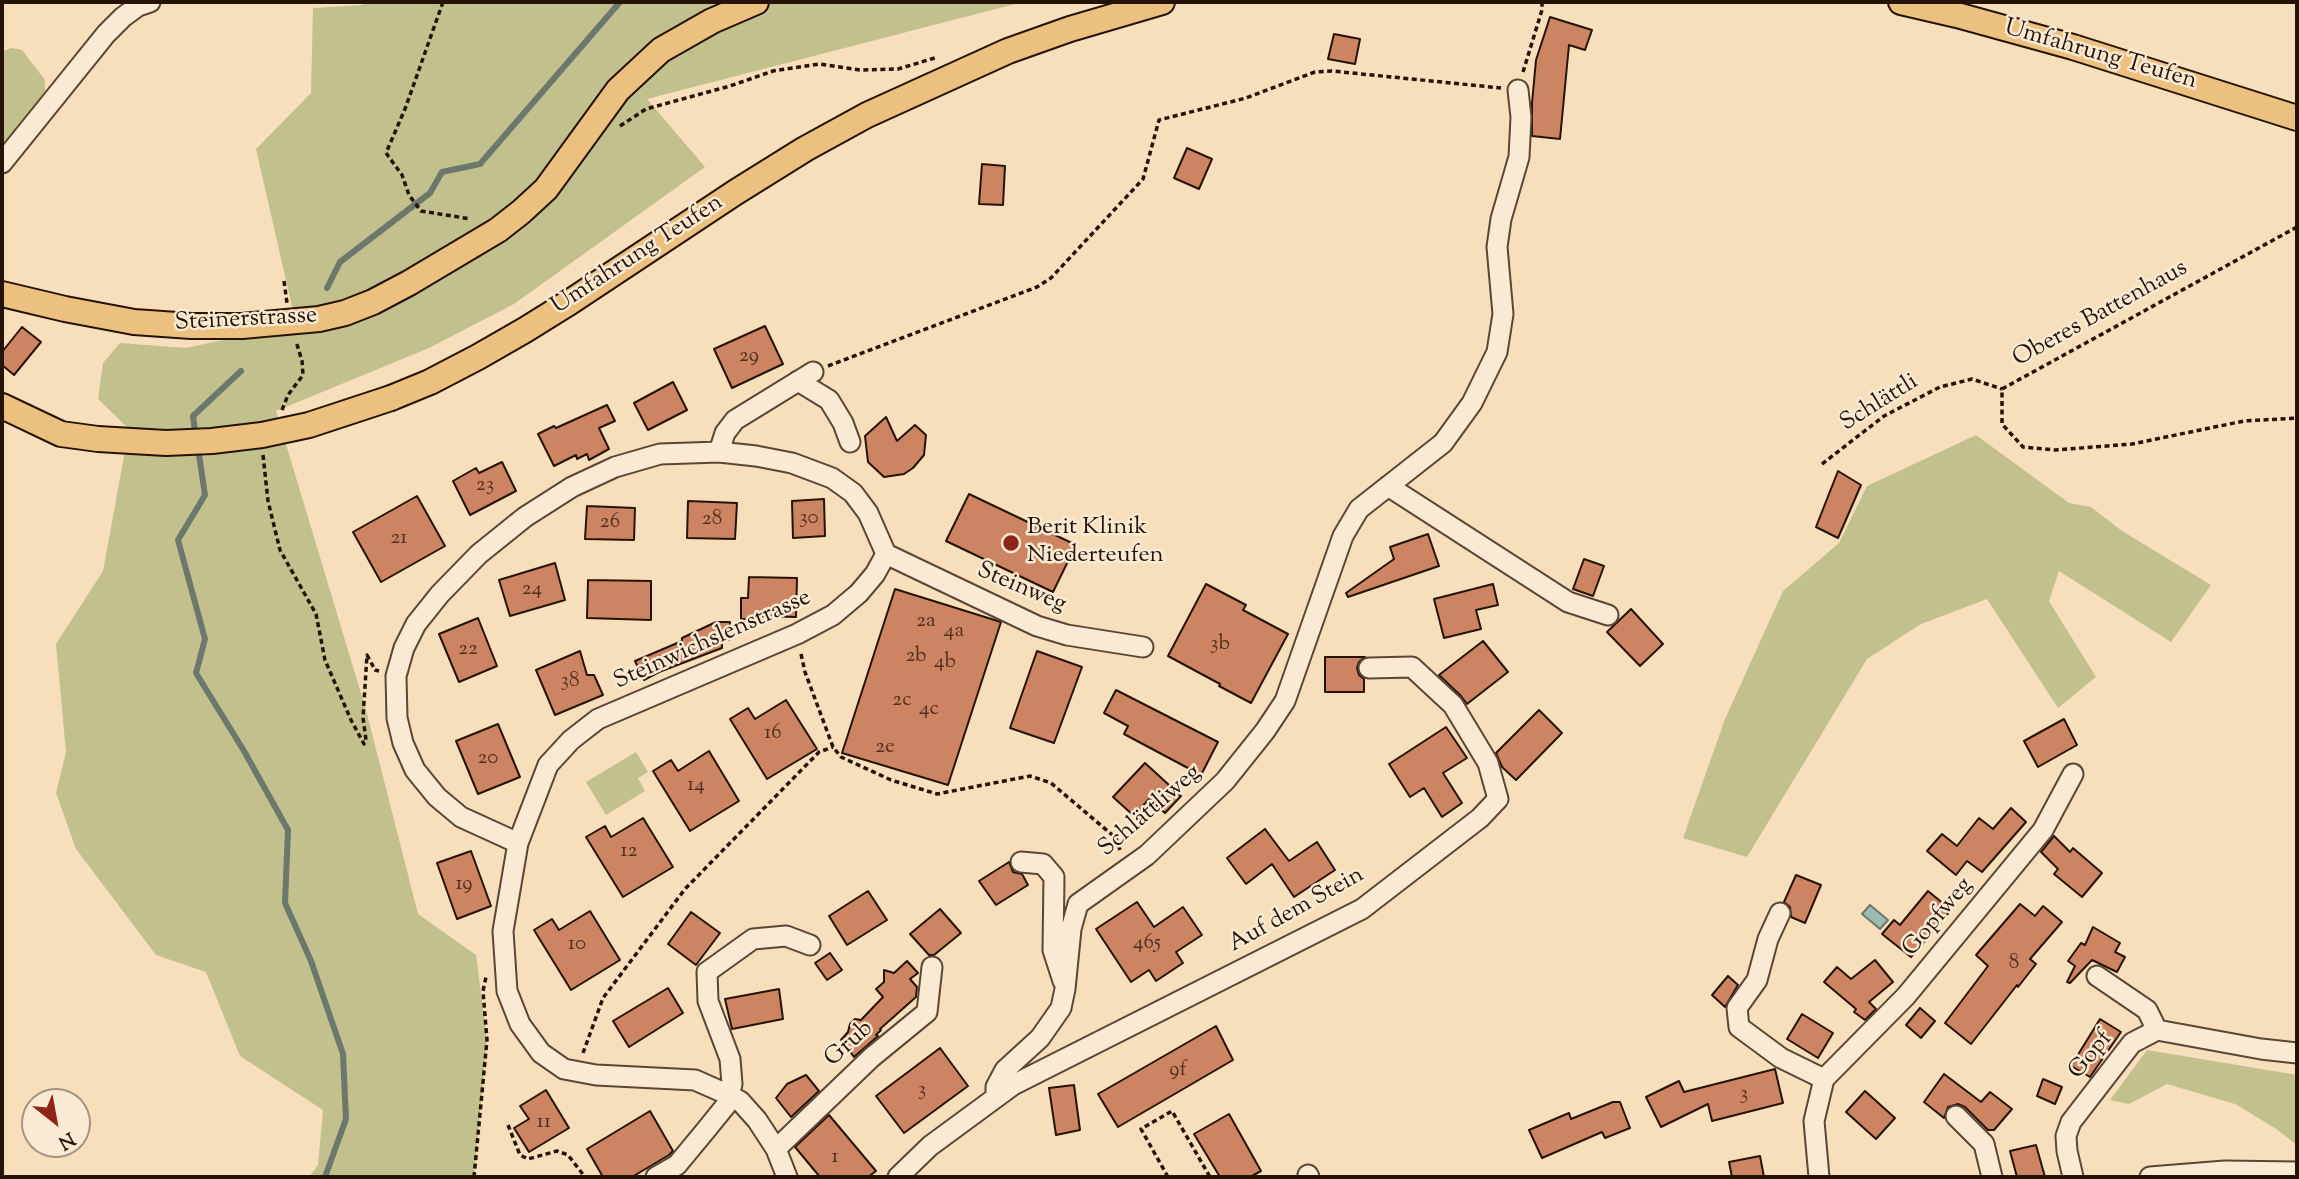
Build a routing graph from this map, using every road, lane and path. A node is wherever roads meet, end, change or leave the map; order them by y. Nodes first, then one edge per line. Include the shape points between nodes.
1 (150, 2) edge
2 (443, 2) edge
3 (756, 2) edge
4 (1161, 2) edge
5 (1542, 2) edge
6 (1901, 2) edge
7 (948, 53) dead end
8 (1518, 90) junction
9 (2297, 118) edge
10 (616, 129) dead end
11 (2, 163) edge
12 (421, 211) dead end
13 (2297, 227) edge
14 (2, 294) edge
15 (290, 323) junction
16 (806, 377) junction
17 (2001, 389) junction
18 (2, 406) edge
19 (281, 414) dead end
20 (2297, 418) edge
21 (2, 423) edge
22 (61, 434) junction
23 (850, 442) dead end
24 (263, 450) dead end
25 (719, 452) junction
26 (1822, 464) dead end
27 (1388, 486) junction
28 (886, 554) junction
29 (1608, 615) dead end
30 (1143, 647) dead end
31 (800, 652) dead end
32 (1369, 668) dead end
33 (396, 676) junction
34 (833, 747) junction
35 (2073, 775) dead end
36 (518, 843) junction
37 (1021, 862) dead end
38 (1123, 872) junction
39 (1780, 913) dead end
40 (810, 945) dead end
41 (488, 966) dead end
42 (932, 967) dead end
43 (2097, 976) dead end
44 (1065, 989) junction
45 (2157, 1030) junction
46 (2297, 1053) edge
47 (574, 1070) junction
48 (1824, 1079) junction
49 (729, 1095) junction
50 (996, 1096) junction
51 (1956, 1116) dead end
52 (508, 1125) dead end
53 (776, 1149) junction
54 (2297, 1172) edge
55 (474, 1177) edge
56 (585, 1177) edge
57 (656, 1177) edge
58 (787, 1177) edge
59 (898, 1177) edge
60 (1168, 1177) edge
61 (1210, 1177) edge
62 (1819, 1177) edge
63 (1992, 1177) edge
64 (2073, 1177) edge
65 (2150, 1177) edge

1 - 11 street via 138,6 106,34
2 - 12 path via 386,153
3 - 15 main road, Steinerstrasse via 685,35 639,69 618,90 547,189 498,230 373,302 345,313
4 - 22 main road, Umfahrung Teufen, bridge via 1007,51 867,115 759,177 525,330 391,398 309,425 212,441 166,443
5 - 8 path
6 - 9 main road, Umfahrung Teufen via 2073,47
7 - 10 path via 898,69 820,64 774,71 646,109
8 - 16 path via 1315,72 1246,98 1158,120 1143,179 1051,278 851,355
8 - 27 street, Schlättliweg via 1519,157 1497,247 1503,314 1497,352 1472,403 1443,443
13 - 17 path, Oberes Battenhaus
14 - 15 main road, Steinerstrasse via 134,322 191,326
15 - 19 path via 303,376
16 - 23 street via 829,400
16 - 25 street via 735,420
17 - 20 path, Oberes Battenhaus via 2002,424 2023,447 2055,450 2132,444 2244,421
17 - 26 path, Schlättli via 1972,379 1940,387 1884,416
18 - 22 main road
21 - 22 main road
24 - 33 path via 268,501 280,550 316,614 325,660 364,744 367,655 376,670
25 - 28 street via 792,463 832,478 853,493 868,513
25 - 33 street via 660,454 615,467 525,517 440,594 416,624
27 - 29 street via 1568,602
27 - 38 street, Schlättliweg via 1359,509 1343,536 1285,701 1265,731 1225,781
28 - 30 street, Steinweg via 1038,626
28 - 36 street, Steinwichslenstrasse via 859,593 833,615 598,719 571,740 548,765
31 - 34 path
32 - 50 street, Auf dem Stein via 1412,667 1453,705 1488,763 1498,799 1362,909
33 - 36 street via 397,718 415,769 461,817
34 - 38 path via 841,757 891,780 937,794 1030,776 1051,783 1116,838
34 - 47 path via 819,752 685,889 603,999 588,1045
35 - 48 street, Gopfweg via 2043,830 1906,996
36 - 47 street, Steinwichslenstrasse via 503,931 507,990 520,1024 541,1053 564,1069
37 - 44 street via 1043,864 1054,877 1053,950
38 - 44 street, Schlättliweg via 1078,904 1070,929
39 - 48 street via 1757,980 1737,1008 1739,1027 1781,1058
40 - 49 street via 786,936 753,939 707,972 708,1001 730,1059 733,1081
41 - 55 path via 484,991 487,1040
42 - 53 street, Grub via 927,1012 872,1057
43 - 45 street via 2147,1010
44 - 50 street, Schlättliweg via 1061,1008 1040,1038 1005,1070
45 - 46 street
45 - 64 street, Gopf via 2132,1043 2071,1122 2066,1136
47 - 49 street, Steinwichslenstrasse via 695,1080
48 - 62 street via 1814,1121
49 - 53 street, Steinwichslenstrasse via 757,1119
49 - 57 street via 727,1104 677,1165
50 - 59 street, Schlättliweg via 930,1146
51 - 63 street via 1984,1144
52 - 56 path via 520,1155 528,1160 557,1151 568,1155
53 - 58 street, Steinwichslenstrasse
54 - 65 street
60 - 61 path via 1141,1129 1172,1111

